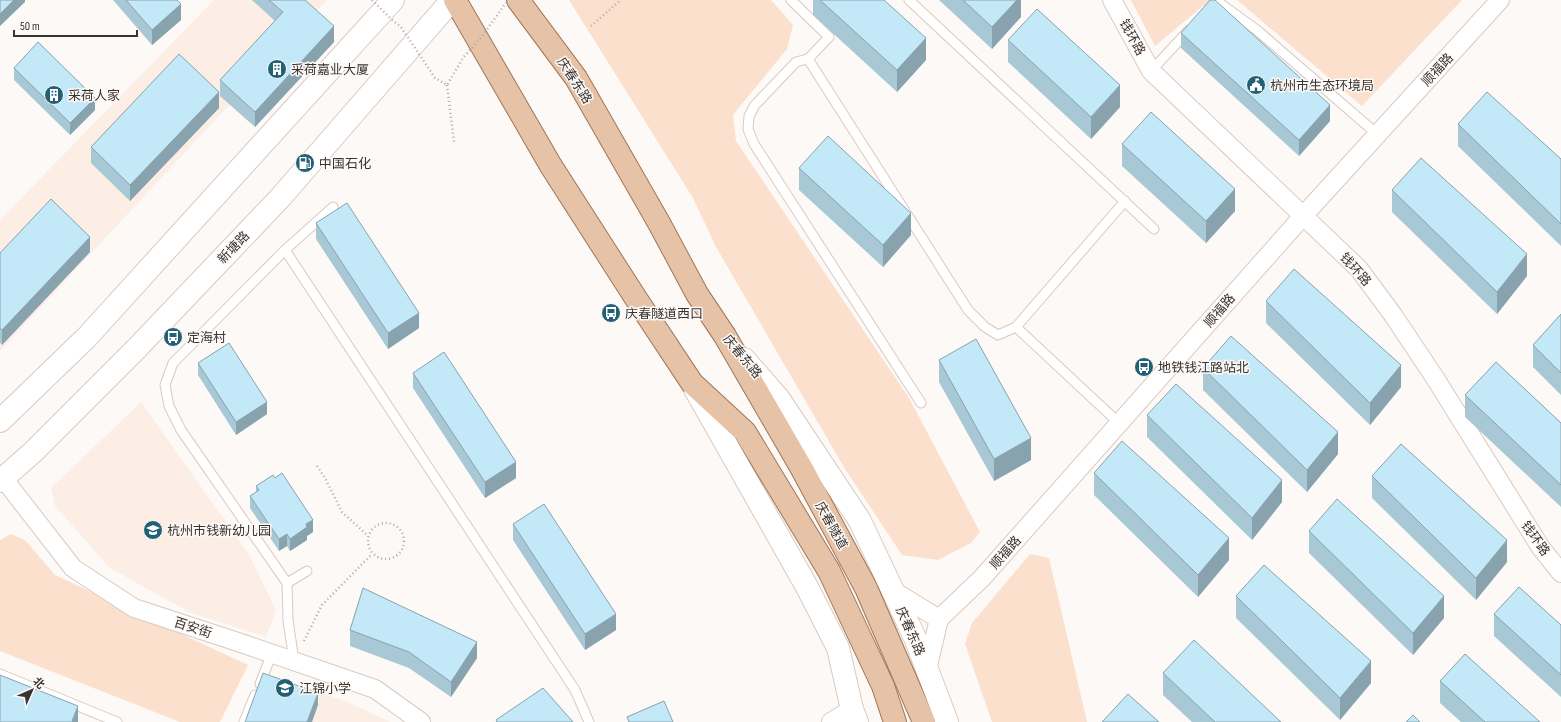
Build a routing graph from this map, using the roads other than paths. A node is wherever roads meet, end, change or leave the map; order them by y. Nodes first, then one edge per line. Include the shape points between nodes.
1 (393, 0) edge
2 (452, 0) edge
3 (455, 0) edge
4 (518, 0) edge
5 (791, 0) edge
6 (909, 0) edge
7 (1112, 0) edge
8 (1500, 0) edge
9 (808, 59) junction
10 (1151, 71) junction
11 (1377, 134) junction
12 (1125, 201) junction
13 (333, 206) dead end
14 (1303, 216) junction
15 (1154, 229) dead end
16 (285, 250) junction
17 (1016, 327) junction
18 (725, 336) junction
19 (692, 383) junction
20 (921, 403) dead end
21 (0, 421) edge
22 (1120, 423) junction
23 (1, 480) edge
24 (307, 571) dead end
25 (1561, 573) edge
26 (288, 583) junction
27 (892, 590) junction
28 (939, 619) junction
29 (272, 653) junction
30 (294, 661) junction
31 (927, 670) junction
32 (0, 674) edge
33 (855, 716) edge
34 (117, 722) edge
35 (244, 722) edge
36 (421, 722) edge
37 (590, 722) edge
38 (831, 722) edge
39 (895, 722) edge
40 (924, 722) edge
41 (947, 722) edge

1 - 21 main road via 87,337
2 - 23 main road, 新塘路 via 280,198 138,347 32,453
3 - 19 main road via 551,166
4 - 18 main road, 庆春东路 via 576,78 698,294
5 - 9 lane via 829,37
6 - 12 lane
7 - 10 street, 钱环路
8 - 11 street, 顺福路
9 - 17 lane via 968,310 985,327 998,335
9 - 20 lane via 796,62 755,105 749,116 748,129 754,144
10 - 11 lane via 1216,1 1258,30
10 - 14 street, 钱环路
11 - 14 street, 顺福路
12 - 15 lane
12 - 17 lane
13 - 16 lane
14 - 22 street, 顺福路
14 - 25 street, 钱环路 via 1359,269 1393,315 1541,548
16 - 26 lane via 173,363 165,385 169,406 181,430
16 - 37 lane via 575,690
17 - 22 lane
18 - 27 main road, 庆春东路 via 779,399 860,521
18 - 40 main road, 庆春隧道 via 802,469 866,588
19 - 33 main road via 807,587 838,648
19 - 39 main road, 庆春隧道 via 745,432 829,572 883,686
22 - 28 street, 顺福路 via 982,578
23 - 29 street, 百安街 via 73,568 134,608
24 - 26 lane
26 - 30 lane via 288,620
27 - 28 street
27 - 31 main road, 庆春东路
28 - 31 street
29 - 30 street, 百安街
29 - 35 lane
30 - 36 street, 百安街 via 375,689
31 - 41 main road, 庆春东路
32 - 34 lane
33 - 38 street

